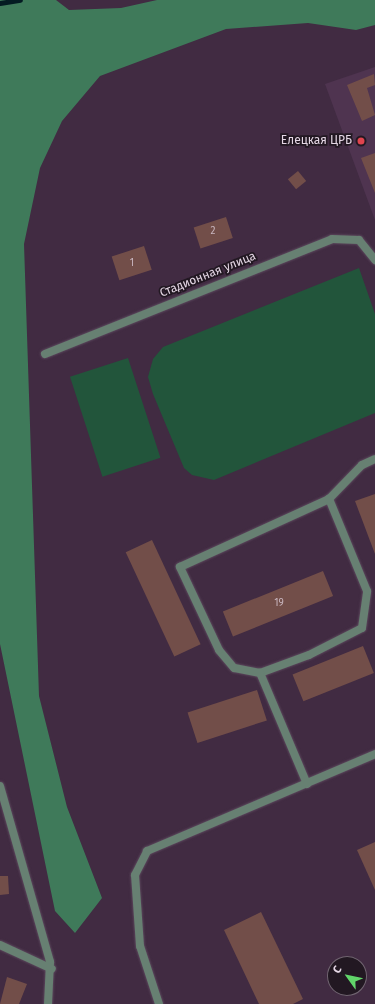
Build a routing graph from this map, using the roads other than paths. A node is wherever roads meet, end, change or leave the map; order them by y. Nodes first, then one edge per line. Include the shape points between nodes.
1 (375, 260) edge
2 (45, 354) dead end
3 (375, 459) edge
4 (329, 499) junction
5 (260, 673) junction
6 (375, 754) edge
7 (307, 784) junction
8 (0, 786) edge
9 (0, 946) edge
10 (52, 969) junction
11 (48, 1004) edge
12 (159, 1004) edge

1 - 2 street, Стадионная улица via 359,240 332,238
3 - 4 street via 362,465
4 - 5 street via 367,591 362,628 309,655
4 - 5 street via 180,566 219,650 234,668
5 - 7 street
6 - 7 street
7 - 12 street via 147,851 135,876 140,946
8 - 10 street
9 - 10 street
10 - 11 street

